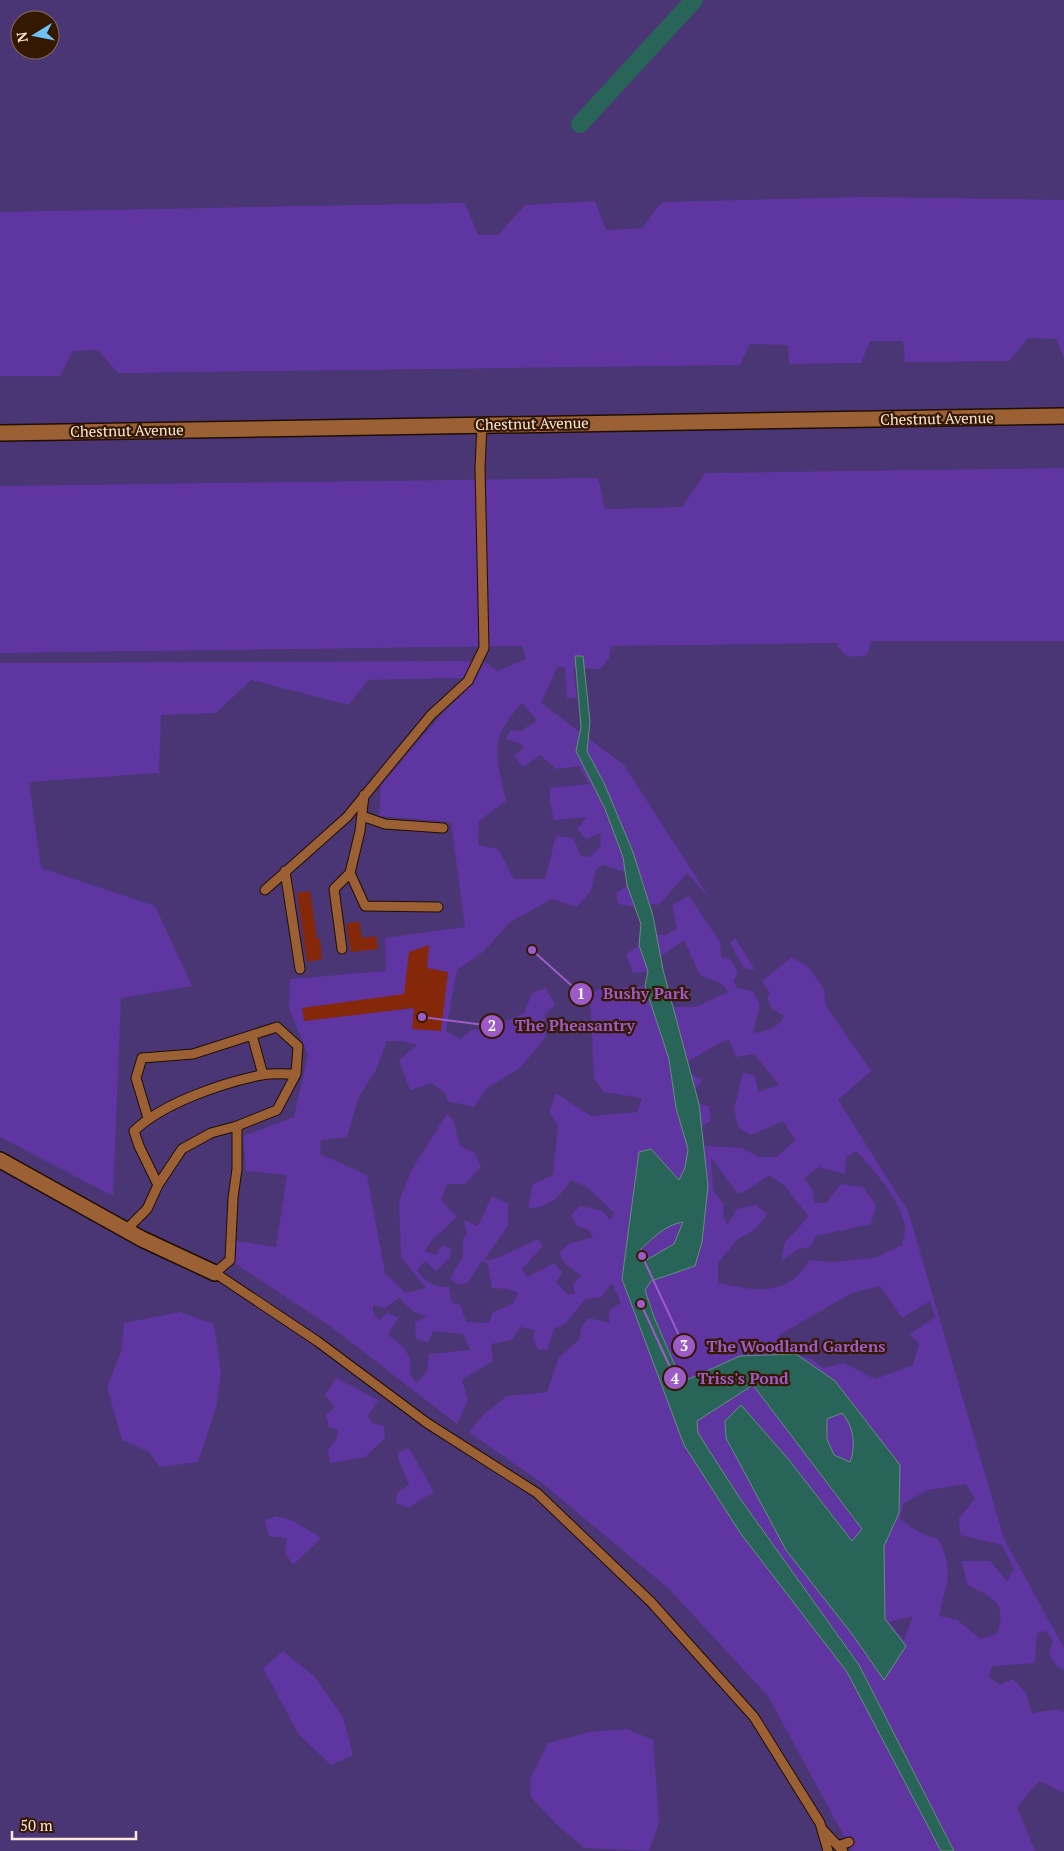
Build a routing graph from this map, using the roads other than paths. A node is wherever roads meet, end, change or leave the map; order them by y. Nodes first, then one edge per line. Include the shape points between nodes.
1 (1064, 416) edge
2 (482, 424) junction
3 (0, 432) edge
4 (364, 794) junction
5 (362, 816) junction
6 (443, 828) dead end
7 (285, 871) junction
8 (350, 873) junction
9 (265, 890) dead end
10 (438, 907) dead end
11 (342, 949) dead end
12 (300, 969) dead end
13 (252, 1035) junction
14 (296, 1074) junction
15 (262, 1075) junction
16 (148, 1118) junction
17 (237, 1126) junction
18 (0, 1160) edge
19 (158, 1185) junction
20 (126, 1230) junction
21 (215, 1273) junction
22 (822, 1829) junction
23 (849, 1842) dead end
24 (841, 1848) edge
25 (828, 1851) edge

1 - 2 street, Chestnut Avenue
2 - 3 street, Chestnut Avenue
2 - 4 lane via 484,648 468,682 431,715
4 - 5 lane
4 - 7 lane via 346,816
5 - 6 lane via 385,824
5 - 8 lane
7 - 9 lane
7 - 12 lane
8 - 10 lane via 364,906
8 - 11 lane via 334,888
13 - 14 lane via 276,1027 298,1046
13 - 15 lane
13 - 16 lane via 193,1054 142,1058 136,1078
14 - 15 lane
14 - 17 lane via 277,1110
15 - 16 lane via 212,1089
16 - 19 lane via 134,1130
17 - 19 lane via 212,1133 182,1149
17 - 21 lane via 230,1260
18 - 20 street
19 - 20 lane via 147,1209
20 - 21 street
21 - 22 lane via 317,1341 427,1424 537,1493 651,1602 754,1716
22 - 24 lane
22 - 25 lane
23 - 24 lane

